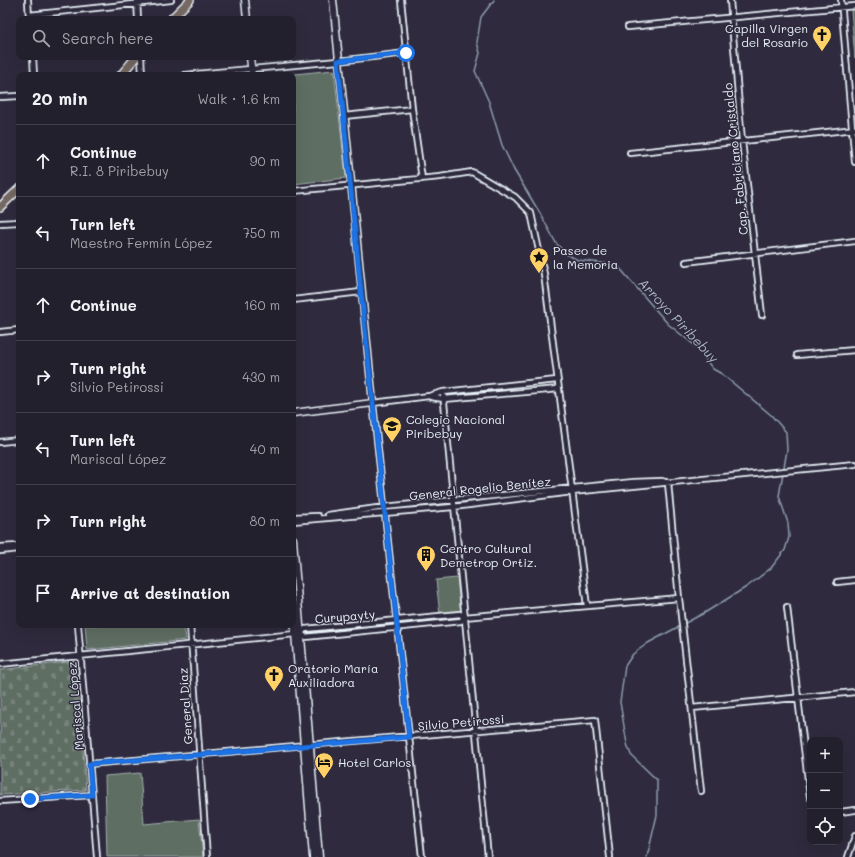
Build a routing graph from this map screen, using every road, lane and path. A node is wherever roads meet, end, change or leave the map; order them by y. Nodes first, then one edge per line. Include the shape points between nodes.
1 (28, 0) edge
2 (171, 0) edge
3 (190, 0) edge
4 (245, 0) edge
5 (333, 0) edge
6 (401, 0) edge
7 (730, 0) edge
8 (840, 0) edge
9 (137, 2) edge
10 (855, 6) edge
11 (841, 7) junction
12 (29, 16) edge
13 (36, 16) edge
14 (138, 16) edge
15 (174, 16) edge
16 (247, 16) edge
17 (732, 18) junction
18 (628, 27) dead end
19 (406, 53) junction
20 (33, 60) edge
21 (134, 60) edge
22 (141, 60) edge
23 (250, 60) edge
24 (338, 61) junction
25 (34, 72) edge
26 (124, 72) edge
27 (142, 72) edge
28 (252, 72) edge
29 (16, 96) edge
30 (0, 97) edge
31 (412, 109) junction
32 (344, 116) junction
33 (853, 129) edge
34 (742, 141) junction
35 (630, 153) dead end
36 (855, 162) edge
37 (422, 179) junction
38 (351, 185) junction
39 (296, 191) edge
40 (16, 192) edge
41 (0, 207) edge
42 (16, 222) edge
43 (0, 223) edge
44 (855, 241) edge
45 (755, 253) junction
46 (686, 262) dead end
47 (361, 292) junction
48 (296, 300) edge
49 (762, 315) dead end
50 (16, 330) edge
51 (0, 332) edge
52 (855, 350) edge
53 (797, 355) dead end
54 (558, 380) junction
55 (559, 389) junction
56 (443, 392) junction
57 (430, 396) junction
58 (444, 399) junction
59 (373, 403) junction
60 (296, 413) edge
61 (16, 440) edge
62 (0, 442) edge
63 (855, 464) edge
64 (668, 483) junction
65 (572, 490) junction
66 (452, 501) junction
67 (384, 507) junction
68 (453, 507) junction
69 (384, 513) junction
70 (296, 517) edge
71 (296, 521) edge
72 (16, 546) edge
73 (0, 548) edge
74 (16, 549) edge
75 (0, 551) edge
76 (855, 580) edge
77 (837, 582) dead end
78 (296, 596) edge
79 (679, 598) junction
80 (587, 606) junction
81 (787, 607) dead end
82 (464, 616) junction
83 (396, 621) junction
84 (296, 624) edge
85 (78, 628) edge
86 (190, 628) edge
87 (397, 628) junction
88 (298, 634) junction
89 (191, 644) junction
90 (80, 655) junction
91 (0, 664) edge
92 (855, 692) edge
93 (799, 698) junction
94 (692, 708) junction
95 (475, 732) junction
96 (409, 737) junction
97 (307, 745) junction
98 (199, 754) junction
99 (89, 764) junction
100 (807, 773) edge
101 (702, 792) dead end
102 (92, 795) junction
103 (0, 801) edge
104 (855, 810) edge
105 (843, 812) edge
106 (855, 836) edge
107 (97, 857) edge
108 (207, 857) edge
109 (314, 857) edge
110 (319, 857) edge
111 (422, 857) edge
112 (488, 857) edge
113 (610, 857) edge
114 (848, 857) edge

1 - 12 street
2 - 9 street
3 - 15 main road
4 - 16 street
5 - 24 street
6 - 19 street
7 - 17 street, Cap. Fabriciano Cristaldo
8 - 11 street
9 - 13 street
9 - 14 street
10 - 11 street
11 - 17 street
11 - 33 street
17 - 18 street
17 - 34 street, Cap. Fabriciano Cristaldo
19 - 24 street
19 - 31 street
20 - 25 street
21 - 26 main road
22 - 27 street
23 - 28 street
24 - 28 street
24 - 32 street
29 - 30 street
31 - 32 street
31 - 37 street
32 - 38 street
33 - 34 street
33 - 36 street
34 - 35 street
34 - 45 street, Cap. Fabriciano Cristaldo
37 - 38 street
37 - 54 street via 472,172 515,197 531,213 544,274
38 - 39 street
38 - 47 street
40 - 41 main road
42 - 43 street
44 - 45 street
45 - 46 street
45 - 49 street, Cap. Fabriciano Cristaldo
47 - 48 street
47 - 59 street
50 - 51 street
52 - 53 street
54 - 55 street
54 - 56 street
55 - 58 street
55 - 65 street
56 - 57 street
56 - 58 street
57 - 58 street
57 - 59 street
58 - 66 street
59 - 60 street
59 - 67 street
61 - 62 street
63 - 64 street, General Rogelio Benítez
64 - 65 street, General Rogelio Benítez
64 - 79 street
65 - 66 street, General Rogelio Benítez
65 - 68 street, General Rogelio Benítez
65 - 80 street
66 - 67 street, General Rogelio Benítez
66 - 68 street
67 - 69 street
67 - 70 street, General Rogelio Benítez
68 - 69 street, General Rogelio Benítez
68 - 82 street
69 - 71 street, General Rogelio Benítez
69 - 83 street
72 - 73 street
74 - 75 street
76 - 77 street
78 - 88 street
79 - 80 street
79 - 94 street
80 - 82 street
81 - 93 street
82 - 83 street, Curupayty via 460,614
82 - 87 street, Curupayty via 461,621
82 - 95 street
83 - 87 street
83 - 88 street, Curupayty via 305,629
84 - 88 street
85 - 90 street, Mariscal López
86 - 89 street, General Díaz
87 - 88 street, Curupayty via 305,637
87 - 96 street
88 - 89 street, Curupayty
88 - 97 street
89 - 90 street, Curupayty
89 - 98 street, General Díaz
90 - 91 street, Curupayty
90 - 99 street, Mariscal López
92 - 93 street
93 - 94 street
93 - 100 street
94 - 101 street
95 - 96 street, Silvio Petirossi
95 - 112 street
95 - 113 street, Silvio Petirossi via 595,720
96 - 97 street, Silvio Petirossi
96 - 111 street
97 - 98 street, Silvio Petirossi
97 - 109 street
97 - 110 street
98 - 99 street, Silvio Petirossi
98 - 108 street, General Díaz
99 - 102 street, Mariscal López
102 - 103 street
102 - 107 street, Mariscal López
104 - 105 street
106 - 114 street

